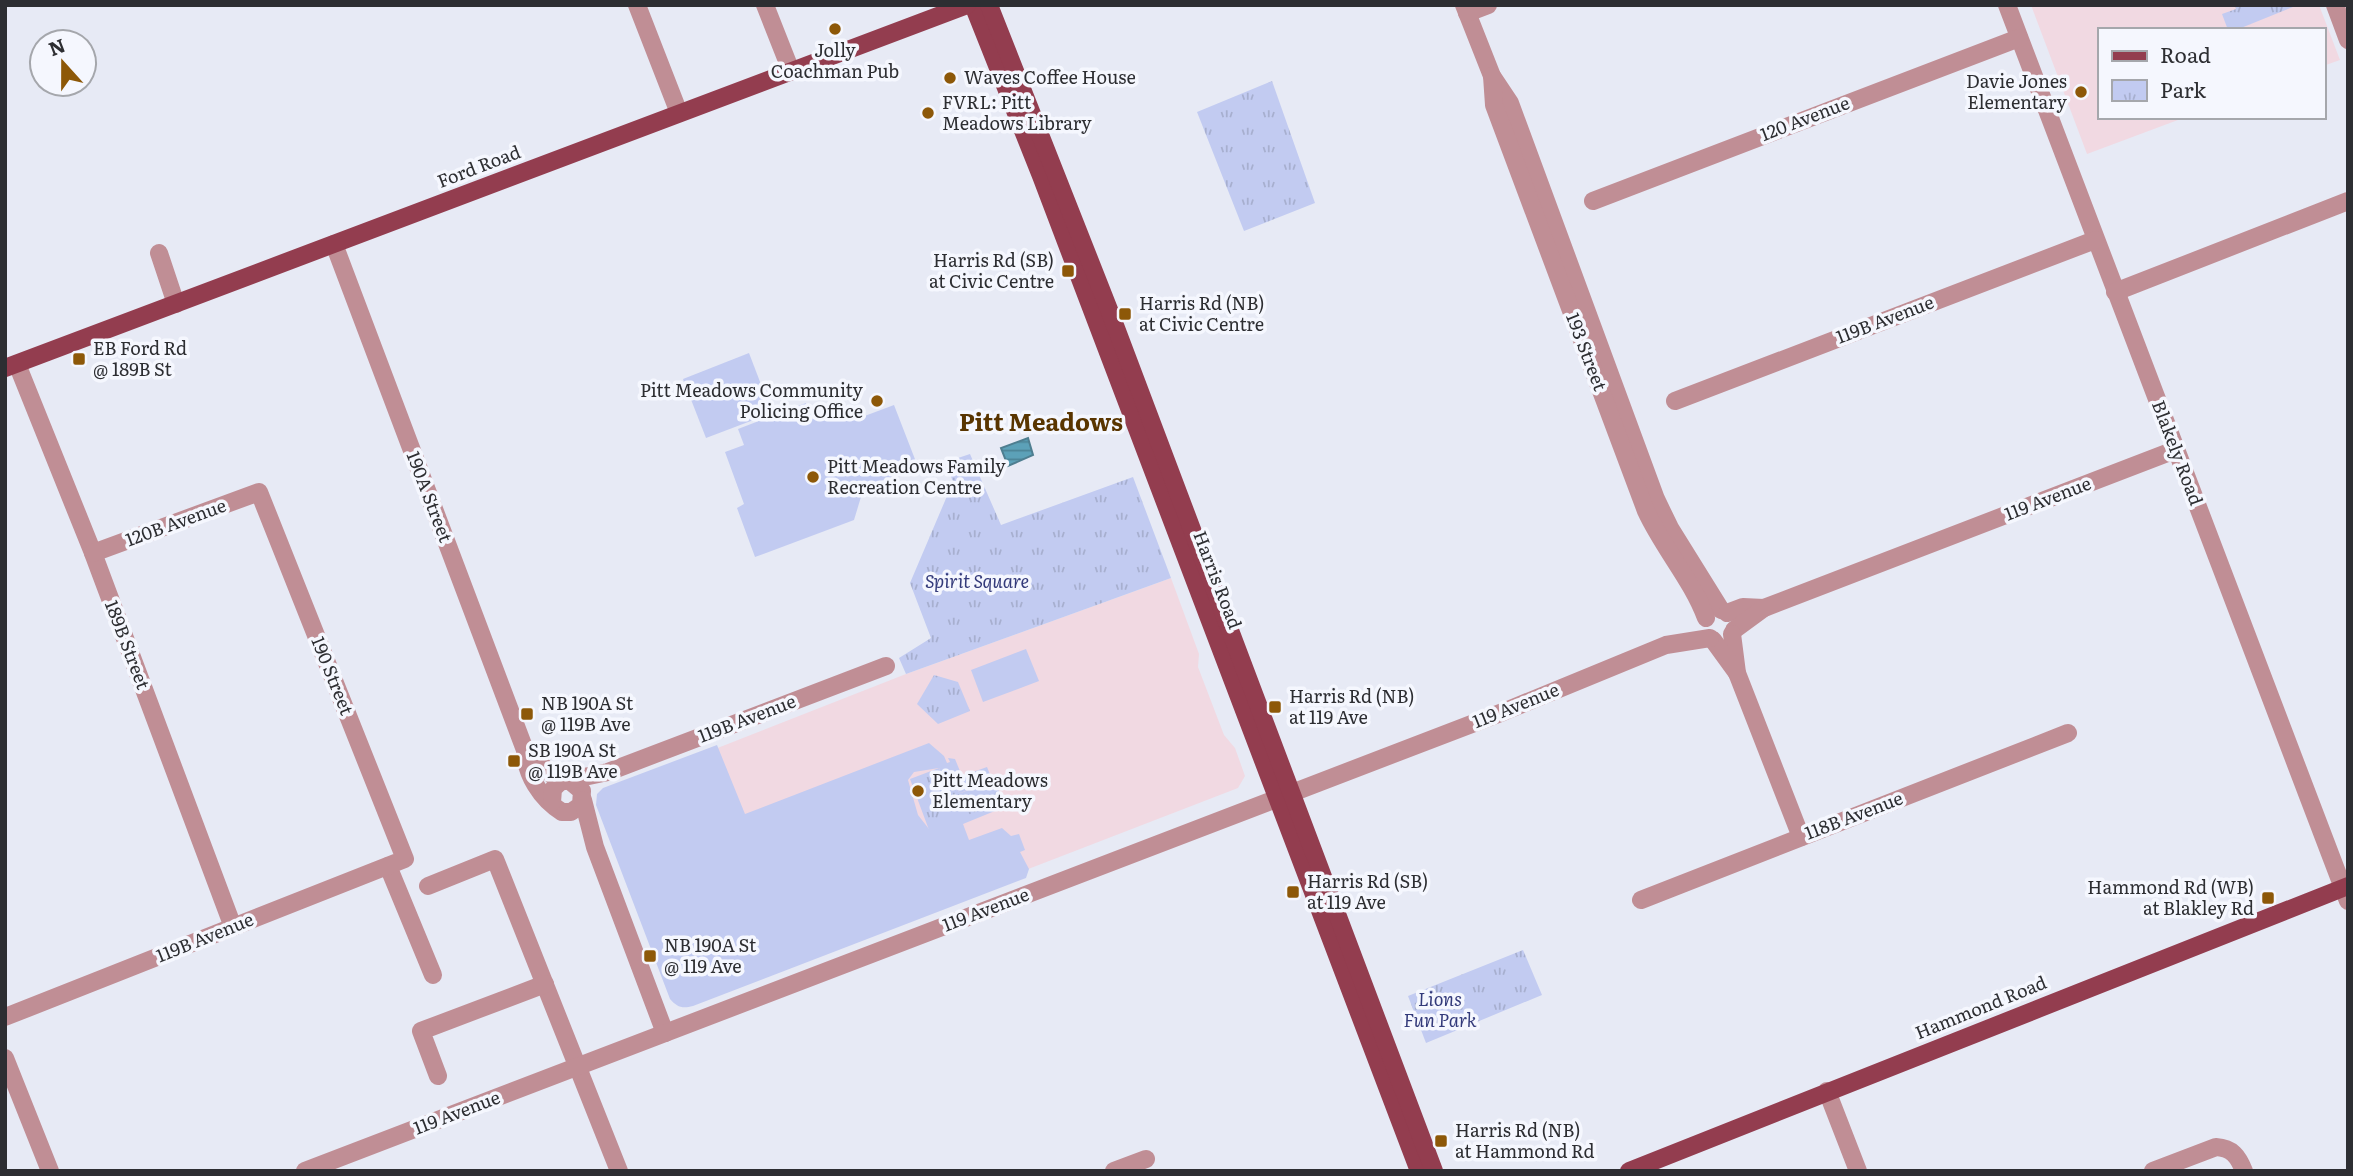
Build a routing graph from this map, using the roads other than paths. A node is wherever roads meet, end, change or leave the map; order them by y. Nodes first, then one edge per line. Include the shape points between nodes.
1 (638, 5) edge
2 (765, 5) edge
3 (967, 5) edge
4 (973, 5) edge
5 (989, 5) edge
6 (1488, 5) edge
7 (2007, 5) edge
8 (2335, 5) edge
9 (1466, 9) edge
10 (2019, 38) junction
11 (2348, 40) edge
12 (791, 71) junction
13 (679, 113) junction
14 (1047, 173) junction
15 (1592, 201) dead end
16 (2348, 201) edge
17 (2095, 240) junction
18 (334, 244) junction
19 (159, 253) dead end
20 (2115, 292) junction
21 (176, 304) junction
22 (11, 366) edge
23 (1675, 401) dead end
24 (2175, 450) junction
25 (259, 492) joint
26 (93, 553) junction
27 (1718, 626) junction
28 (886, 666) dead end
29 (2068, 733) dead end
30 (525, 750) junction
31 (608, 772) junction
32 (565, 782) junction
33 (1284, 795) junction
34 (583, 798) junction
35 (559, 808) junction
36 (1801, 837) junction
37 (595, 848) junction
38 (405, 859) joint
39 (388, 866) junction
40 (428, 886) dead end
41 (2346, 892) edge
42 (1641, 900) dead end
43 (233, 927) junction
44 (433, 975) dead end
45 (545, 984) junction
46 (5, 1017) edge
47 (665, 1033) junction
48 (5, 1058) edge
49 (579, 1067) junction
50 (438, 1076) dead end
51 (1828, 1091) junction
52 (1146, 1159) dead end
53 (50, 1171) edge
54 (305, 1171) edge
55 (619, 1171) edge
56 (1114, 1171) edge
57 (1419, 1171) edge
58 (1434, 1171) edge
59 (1629, 1171) edge
60 (1858, 1171) edge
61 (2153, 1171) edge
62 (2244, 1171) edge

1 - 13 street
2 - 12 street
3 - 12 main road, Ford Road
4 - 14 main road, Harris Road
5 - 14 main road, Harris Road
6 - 9 street
7 - 10 street, Blakely Road
8 - 11 street
9 - 27 street, 193 Street via 1492,76 1494,105 1646,511
10 - 15 street, 120 Avenue
10 - 17 street, Blakely Road
12 - 13 main road, Ford Road
13 - 18 main road, Ford Road
14 - 33 main road, Harris Road
16 - 20 street
17 - 20 street, Blakely Road
17 - 23 street, 119B Avenue
18 - 21 main road, Ford Road
18 - 30 street, 190A Street
19 - 21 street
20 - 24 street, Blakely Road
21 - 22 main road, Ford Road
22 - 26 street, 189B Street
24 - 27 street, 119 Avenue via 1764,608 1743,607
24 - 41 street, Blakely Road
25 - 26 street, 120B Avenue
25 - 38 street, 190 Street
26 - 43 street, 189B Street
27 - 33 street, 119 Avenue
27 - 36 street, 193 Street
28 - 31 street, 119B Avenue
29 - 36 street, 118B Avenue
30 - 32 street, 190A Street
30 - 35 street, 190A Street via 531,778
31 - 32 street, 119B Avenue
31 - 34 street, 119B Avenue
32 - 34 street via 579,786
32 - 35 street via 551,793
33 - 47 street, 119 Avenue
33 - 57 main road, Harris Road
33 - 58 main road, Harris Road
34 - 35 street via 575,810
34 - 37 street, 190A Street
35 - 37 street, 190A Street
36 - 42 street, 118B Avenue
37 - 47 street, 190A Street
38 - 39 street, 119B Avenue
39 - 43 street, 119B Avenue
39 - 44 street
40 - 45 street via 495,859
41 - 51 main road, Hammond Road
43 - 46 street, 119B Avenue
45 - 49 street
45 - 50 street via 421,1031
47 - 49 street, 119 Avenue
48 - 53 street
49 - 54 street, 119 Avenue
49 - 55 street
51 - 59 main road, Hammond Road
51 - 60 street
52 - 56 street
61 - 62 street via 2205,1149 2226,1148 2236,1155

